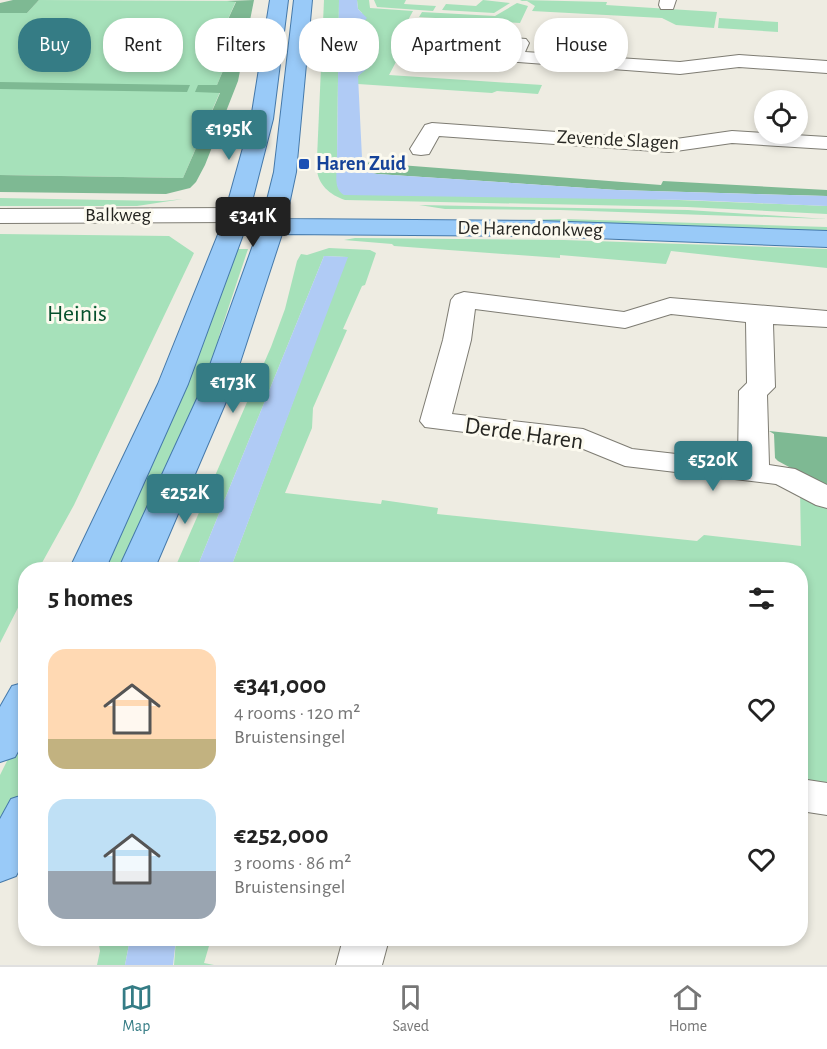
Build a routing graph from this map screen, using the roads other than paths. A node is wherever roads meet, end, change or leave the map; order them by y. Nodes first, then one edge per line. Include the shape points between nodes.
1 (279, 0) edge
2 (303, 0) edge
3 (522, 46) edge
4 (827, 67) edge
5 (827, 143) edge
6 (421, 149) dead end
7 (0, 216) edge
8 (234, 221) junction
9 (274, 221) junction
10 (827, 223) edge
11 (0, 228) edge
12 (827, 239) edge
13 (759, 315) junction
14 (827, 319) edge
15 (754, 471) junction
16 (827, 498) edge
17 (91, 562) edge
18 (140, 562) edge
19 (18, 711) edge
20 (0, 746) edge
21 (808, 796) edge
22 (827, 799) edge
23 (18, 827) edge
24 (0, 863) edge
25 (364, 946) edge
26 (359, 965) edge

1 - 8 main road via 262,119
2 - 9 main road via 285,172
3 - 4 street via 680,68 740,61
5 - 6 street, Zevende Slagen via 732,137 669,146 432,129
7 - 8 street, Balkweg
8 - 9 main road, De Harendonkweg
8 - 11 street, Balkweg
8 - 17 main road via 173,384
9 - 10 main road, De Harendonkweg via 520,214
9 - 12 main road, De Harendonkweg
9 - 18 main road via 224,370
13 - 14 street, Derde Haren
13 - 15 street via 761,387 753,391
13 - 15 street, Derde Haren via 670,306 625,320 452,298 457,340 435,421 583,438 625,457
15 - 16 street via 784,476
19 - 20 main road
21 - 22 street
23 - 24 main road
25 - 26 street

